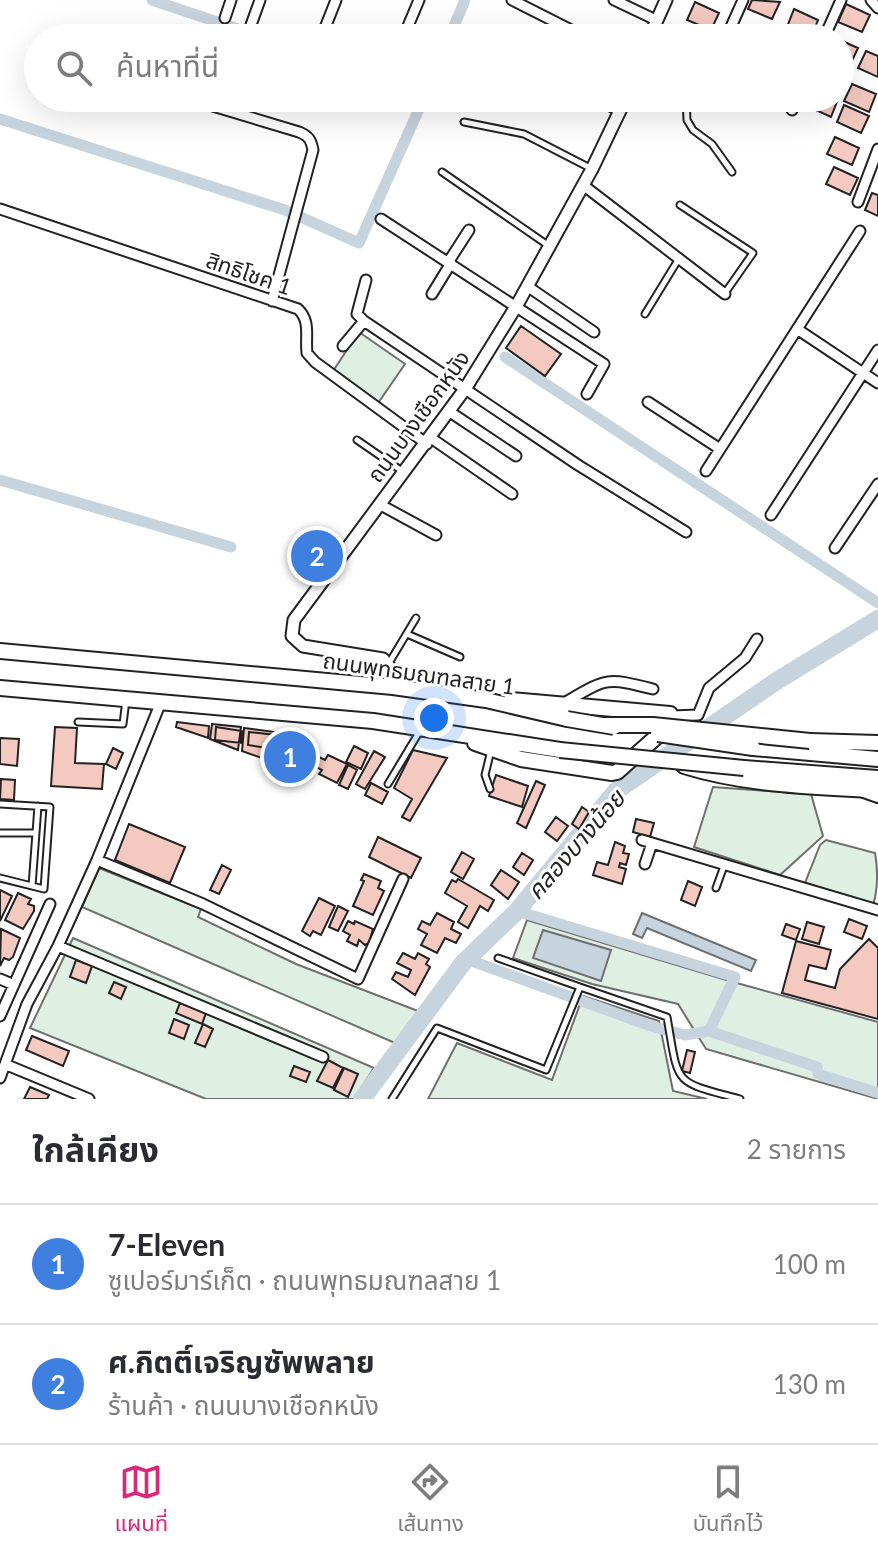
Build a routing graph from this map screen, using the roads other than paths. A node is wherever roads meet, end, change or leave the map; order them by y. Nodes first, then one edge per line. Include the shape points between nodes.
1 (231, 0) edge
2 (260, 0) edge
3 (336, 0) edge
4 (419, 0) edge
5 (512, 0) edge
6 (614, 0) edge
7 (666, 0) edge
8 (743, 0) edge
9 (841, 0) edge
10 (871, 0) edge
11 (878, 8) edge
12 (225, 18) dead end
13 (656, 20) junction
14 (251, 24) edge
15 (327, 24) edge
16 (409, 24) edge
17 (559, 24) edge
18 (654, 24) edge
19 (732, 24) edge
20 (830, 24) edge
21 (233, 112) edge
22 (620, 112) edge
23 (687, 112) edge
24 (464, 122) dead end
25 (878, 149) edge
26 (592, 169) junction
27 (442, 172) dead end
28 (732, 172) dead end
29 (583, 185) junction
30 (858, 202) dead end
31 (680, 205) dead end
32 (0, 209) edge
33 (381, 219) dead end
34 (469, 230) dead end
35 (860, 231) dead end
36 (549, 246) junction
37 (678, 260) junction
38 (450, 262) junction
39 (366, 280) dead end
40 (527, 286) junction
41 (432, 294) dead end
42 (725, 294) joint
43 (272, 301) junction
44 (517, 305) junction
45 (645, 314) dead end
46 (364, 321) junction
47 (797, 329) junction
48 (594, 332) dead end
49 (343, 346) dead end
50 (878, 350) edge
51 (863, 373) junction
52 (878, 383) edge
53 (465, 389) junction
54 (587, 394) dead end
55 (648, 402) dead end
56 (450, 412) junction
57 (357, 440) dead end
58 (429, 441) junction
59 (720, 449) junction
60 (516, 456) dead end
61 (706, 471) dead end
62 (405, 473) junction
63 (878, 484) edge
64 (512, 494) dead end
65 (379, 504) junction
66 (771, 515) dead end
67 (686, 532) dead end
68 (436, 535) dead end
69 (835, 548) dead end
70 (416, 618) dead end
71 (407, 634) junction
72 (757, 639) dead end
73 (0, 651) edge
74 (460, 657) dead end
75 (389, 663) junction
76 (393, 687) junction
77 (0, 688) edge
78 (653, 689) dead end
79 (126, 699) junction
80 (486, 700) junction
81 (161, 702) junction
82 (564, 703) junction
83 (672, 716) junction
84 (78, 722) dead end
85 (605, 725) junction
86 (421, 728) junction
87 (451, 733) junction
88 (878, 743) edge
89 (491, 749) junction
90 (878, 759) edge
91 (672, 762) junction
92 (878, 778) edge
93 (859, 783) junction
94 (388, 784) dead end
95 (490, 789) dead end
96 (878, 793) edge
97 (0, 804) edge
98 (38, 806) junction
99 (0, 833) edge
100 (36, 833) junction
101 (97, 860) junction
102 (645, 864) dead end
103 (725, 865) junction
104 (0, 878) edge
105 (403, 879) dead end
106 (32, 886) junction
107 (716, 888) dead end
108 (50, 904) dead end
109 (878, 910) edge
110 (58, 946) junction
111 (498, 958) dead end
112 (0, 979) edge
113 (14, 985) junction
114 (580, 987) junction
115 (0, 1016) edge
116 (323, 1057) dead end
117 (7, 1065) junction
118 (0, 1078) edge
119 (89, 1099) edge
120 (392, 1099) edge
121 (740, 1099) edge

1 - 12 street
2 - 14 street
3 - 15 street
4 - 16 street
5 - 17 street
6 - 13 street
7 - 13 street
8 - 19 street
9 - 20 street
10 - 11 street
13 - 18 street
21 - 43 street via 299,132 312,142
22 - 26 street, ถนนบางเชือกหนัง
23 - 28 lane via 693,130 712,144
24 - 26 lane via 524,134
25 - 30 street
26 - 29 street, ถนนบางเชือกหนัง
27 - 36 lane
29 - 36 street, ถนนบางเชือกหนัง
29 - 37 street
31 - 42 lane via 753,253
32 - 43 street, สิทธิโชค 1
33 - 38 street
34 - 38 street
35 - 47 street
36 - 40 street, ถนนบางเชือกหนัง
37 - 42 street
37 - 45 lane
38 - 41 street
38 - 44 street
39 - 46 street via 357,314
40 - 44 street, ถนนบางเชือกหนัง
40 - 48 street
43 - 58 street, สิทธิโชค 1 via 304,314 307,353 315,362
44 - 53 street, ถนนบางเชือกหนัง
44 - 54 street via 604,364
46 - 49 street
46 - 53 street
47 - 51 street
47 - 59 street
50 - 51 street
51 - 52 street
51 - 66 street
53 - 56 street, ถนนบางเชือกหนัง
53 - 67 street
55 - 59 street
56 - 58 street, ถนนบางเชือกหนัง
56 - 60 street
57 - 62 lane
58 - 62 street, ถนนบางเชือกหนัง
58 - 64 street
59 - 61 street
62 - 65 street, ถนนบางเชือกหนัง
63 - 69 street
65 - 68 street
65 - 75 street, ถนนบางเชือกหนัง via 291,630 303,646 375,656
70 - 71 lane
71 - 74 lane
71 - 75 lane
72 - 83 street via 745,658 709,688 698,715
73 - 76 main road, ถนนพุทธมณฑลสาย 1
75 - 76 street
76 - 80 main road, ถนนพุทธมณฑลสาย 1
77 - 79 main road
78 - 82 street via 616,680
79 - 81 main road
79 - 84 lane via 123,724
80 - 82 main road
80 - 85 main road, ถนนพุทธมณฑลสาย 1, bridge
81 - 86 main road
81 - 101 street
82 - 83 main road
83 - 89 main road via 672,724 617,772 521,759
85 - 88 main road, bridge
85 - 90 main road, ถนนพุทธมณฑลสาย 1, bridge via 753,748
86 - 87 main road
86 - 94 lane
87 - 89 main road
87 - 91 main road, bridge
89 - 95 lane via 485,775
91 - 93 main road, bridge
91 - 93 main road, bridge via 729,777 810,787
92 - 93 main road
93 - 96 main road
97 - 98 lane
98 - 100 lane
98 - 106 lane via 50,807 44,889
99 - 100 lane
100 - 106 lane
101 - 105 street via 358,979
101 - 110 street
102 - 103 street via 647,842
103 - 107 lane
103 - 109 street
104 - 106 lane
108 - 113 street
110 - 116 street
110 - 117 street via 27,1004
111 - 114 lane
112 - 113 street
113 - 115 street
114 - 120 lane via 546,1070 437,1028
114 - 121 lane via 667,1017 676,1070 686,1083
117 - 118 street
117 - 119 street

